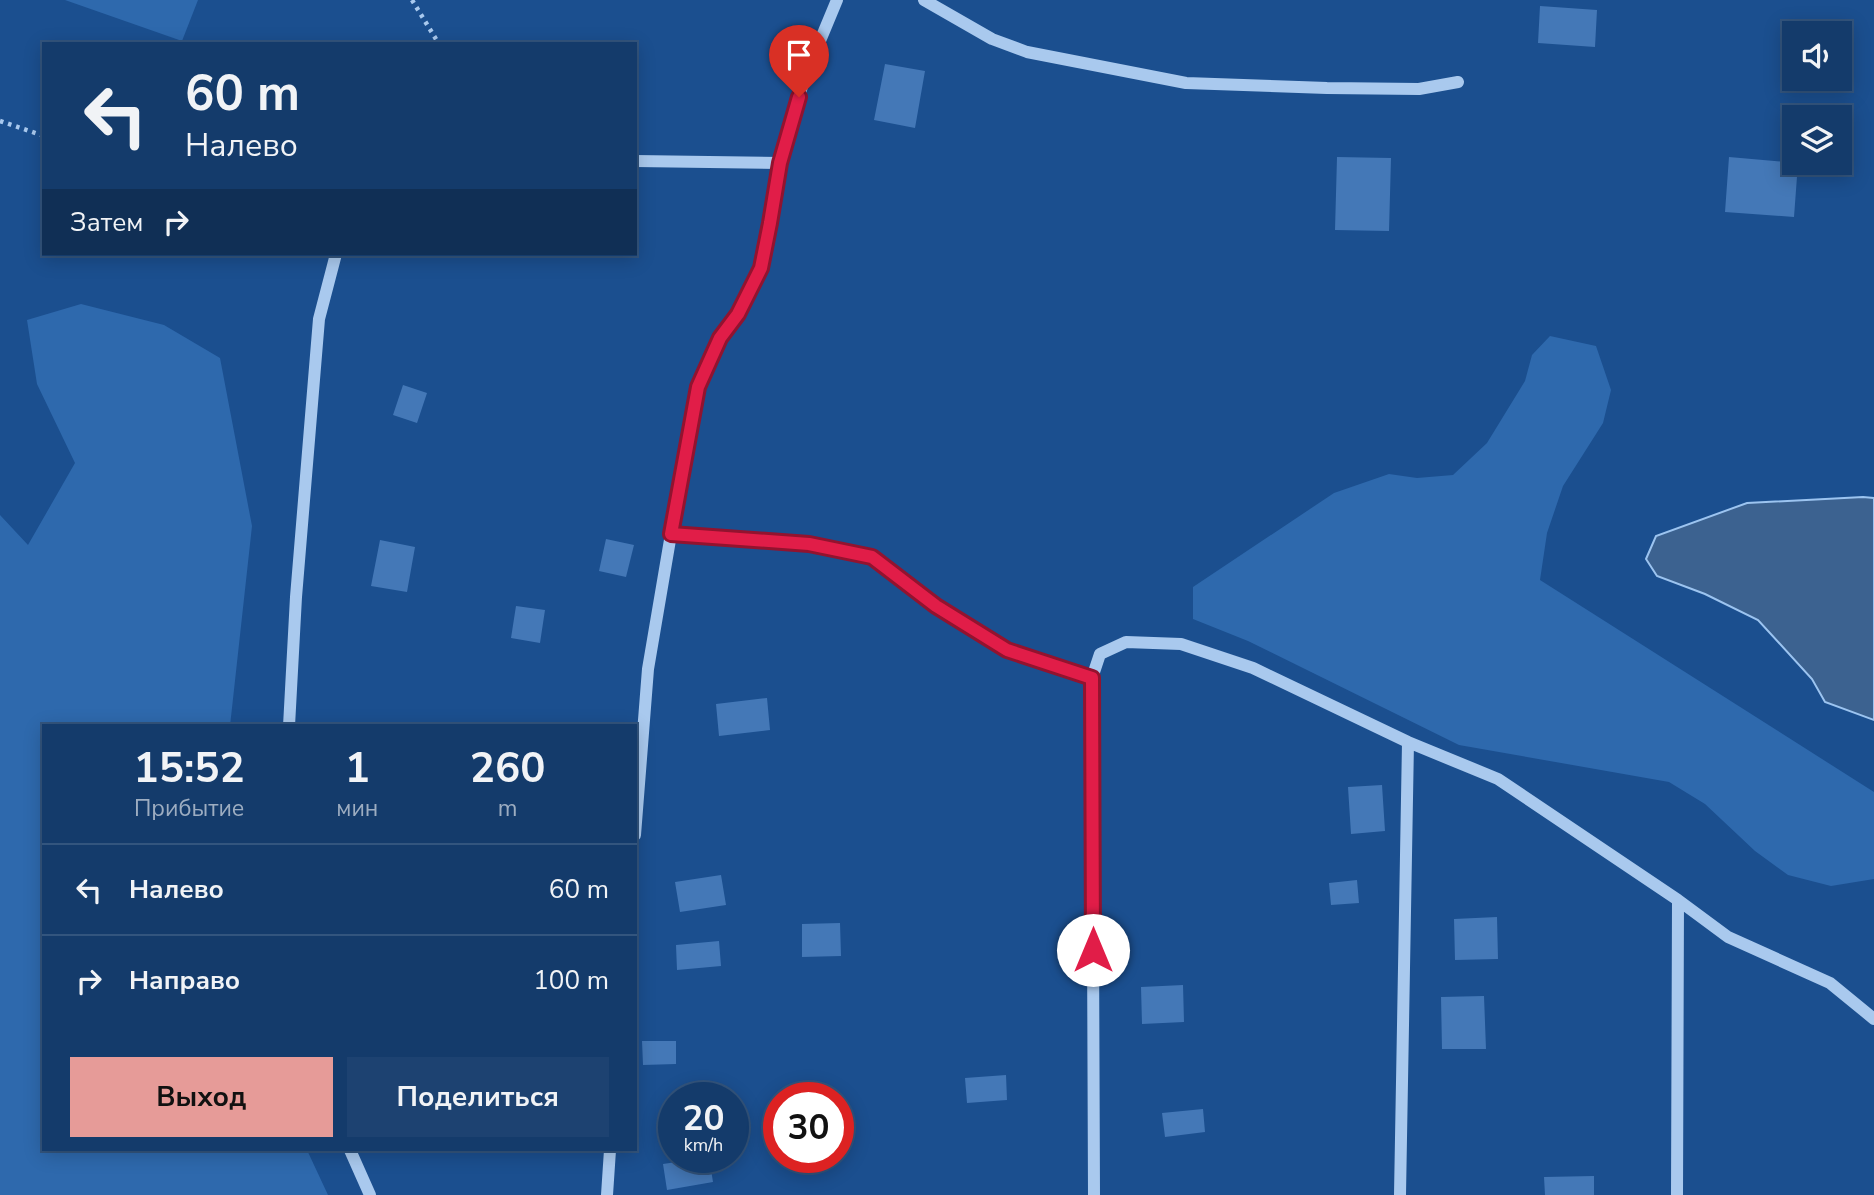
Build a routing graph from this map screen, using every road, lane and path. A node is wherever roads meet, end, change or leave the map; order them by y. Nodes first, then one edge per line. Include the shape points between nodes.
1 (412, 0) edge
2 (837, 0) edge
3 (924, 0) edge
4 (438, 42) edge
5 (1458, 82) dead end
6 (0, 121) edge
7 (42, 135) edge
8 (637, 161) edge
9 (780, 163) junction
10 (335, 256) edge
11 (671, 534) junction
12 (1092, 678) junction
13 (289, 724) edge
14 (1408, 742) junction
15 (637, 809) edge
16 (1678, 900) junction
17 (1874, 1019) edge
18 (350, 1151) edge
19 (610, 1151) edge
20 (370, 1195) edge
21 (607, 1195) edge
22 (1094, 1195) edge
23 (1400, 1195) edge
24 (1677, 1195) edge

1 - 4 path
2 - 9 street via 805,78
3 - 5 street via 992,39 1027,52 1186,83 1419,89
6 - 7 path
8 - 9 street
9 - 11 street via 761,268 698,387
10 - 13 street via 319,319
11 - 12 street via 809,544 872,557 936,606 1007,650
11 - 15 street via 648,669
12 - 14 street via 1100,654 1126,642 1181,644 1253,668
12 - 22 street
14 - 16 street via 1498,779
14 - 23 street
16 - 17 street via 1728,937 1830,983
16 - 24 street
18 - 20 street
19 - 21 street

